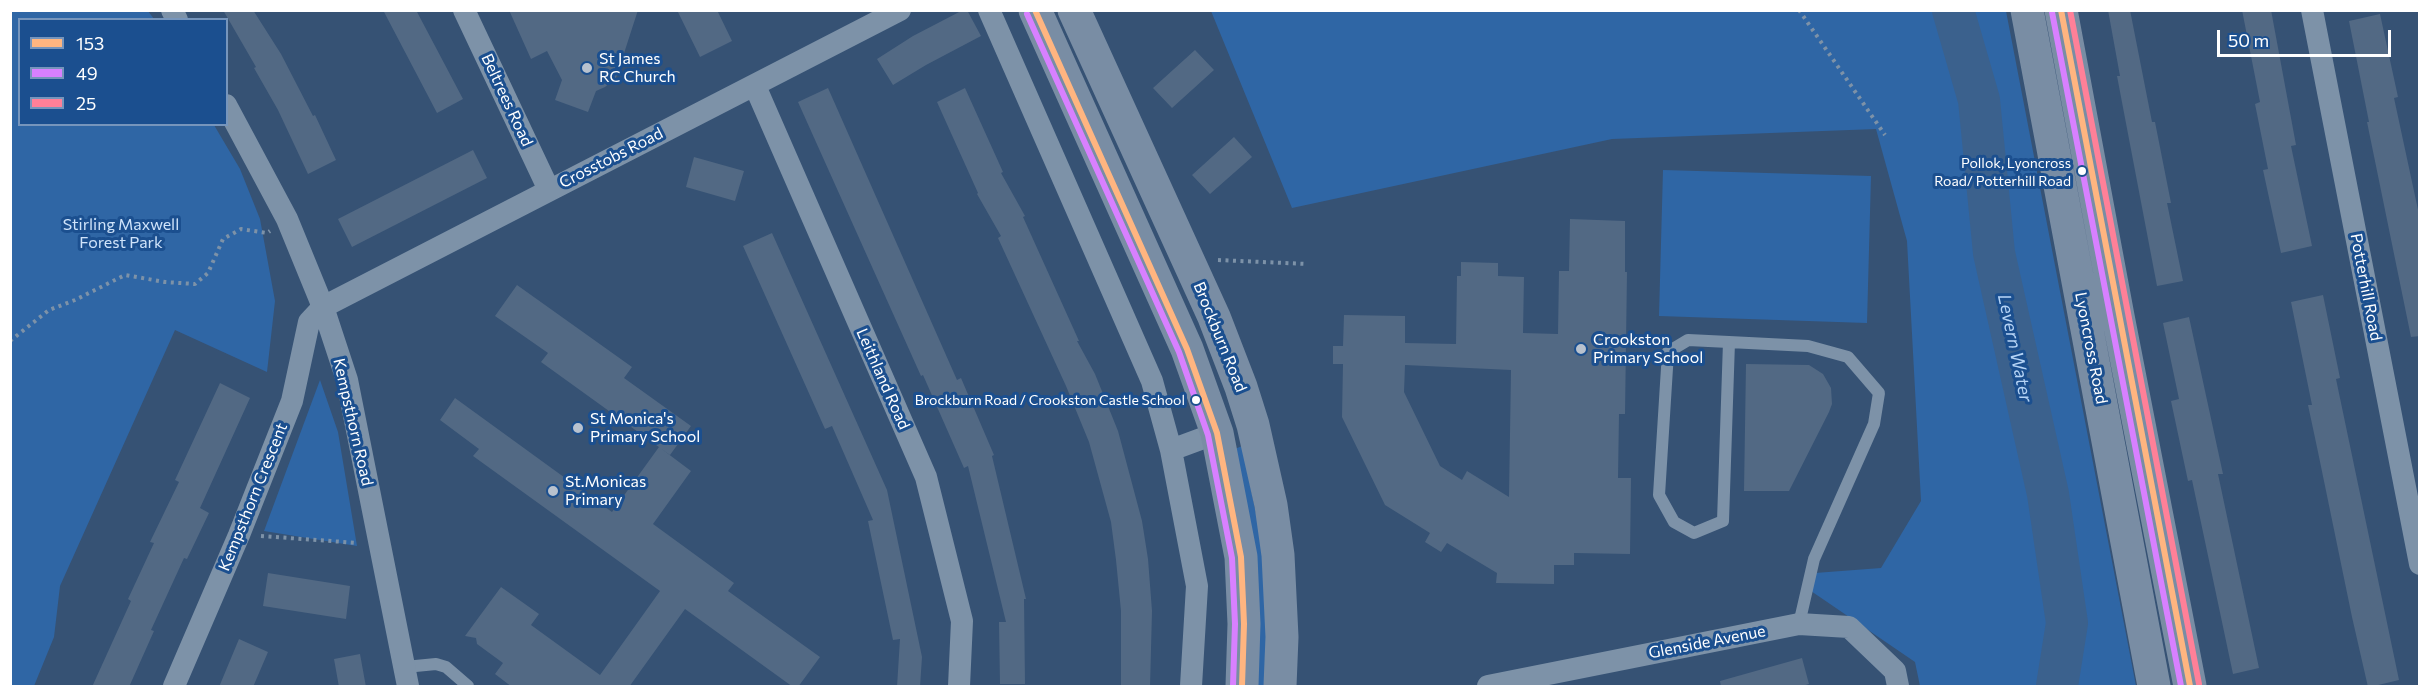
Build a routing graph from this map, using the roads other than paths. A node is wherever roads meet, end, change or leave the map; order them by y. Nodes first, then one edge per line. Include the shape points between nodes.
1 (464, 10) edge
2 (900, 10) edge
3 (990, 10) edge
4 (1035, 10) edge
5 (1074, 10) edge
6 (2027, 10) edge
7 (2061, 10) edge
8 (2312, 10) edge
9 (755, 86) junction
10 (228, 109) edge
11 (549, 190) junction
12 (323, 307) junction
13 (2118, 316) junction
14 (2086, 322) junction
15 (1729, 342) junction
16 (1252, 425) junction
17 (1217, 434) junction
18 (1171, 450) junction
19 (2420, 564) edge
20 (1799, 624) junction
21 (406, 677) edge
22 (1499, 685) edge
23 (174, 687) edge
24 (468, 687) edge
25 (958, 687) edge
26 (1191, 687) edge
27 (1242, 687) edge
28 (1280, 687) edge
29 (1898, 687) edge
30 (2154, 687) edge
31 (2190, 687) edge

1 - 11 street, Beltrees Road
2 - 9 street, Crosstobs Road
3 - 18 street via 1152,381
4 - 17 street via 1187,348
5 - 16 street, Brockburn Road via 1214,318
6 - 14 street, Lyoncross Road
7 - 13 street, Lyoncross Road
8 - 19 street, Potterhill Road
9 - 11 street, Crosstobs Road
9 - 25 street, Leithland Road via 926,477 962,621
10 - 12 street, Kempsthorn Road via 287,219
11 - 12 street, Crosstobs Road
12 - 21 street, Kempsthorn Road via 347,380
12 - 23 street, Kempsthorn Crescent via 309,322 291,400
13 - 14 street
13 - 31 street, Lyoncross Road
14 - 30 street, Lyoncross Road
15 - 15 lane via 1723,521 1694,533 1674,522 1659,495 1668,352 1688,340
15 - 20 lane via 1808,346 1848,357 1879,393 1874,424 1814,560
16 - 17 street
16 - 28 street, Brockburn Road via 1278,555
17 - 18 street
17 - 27 street via 1241,557
18 - 26 street via 1197,586
20 - 22 street, Glenside Avenue
20 - 29 street, Glenside Avenue via 1849,627 1895,671
21 - 24 lane via 436,664 446,667

